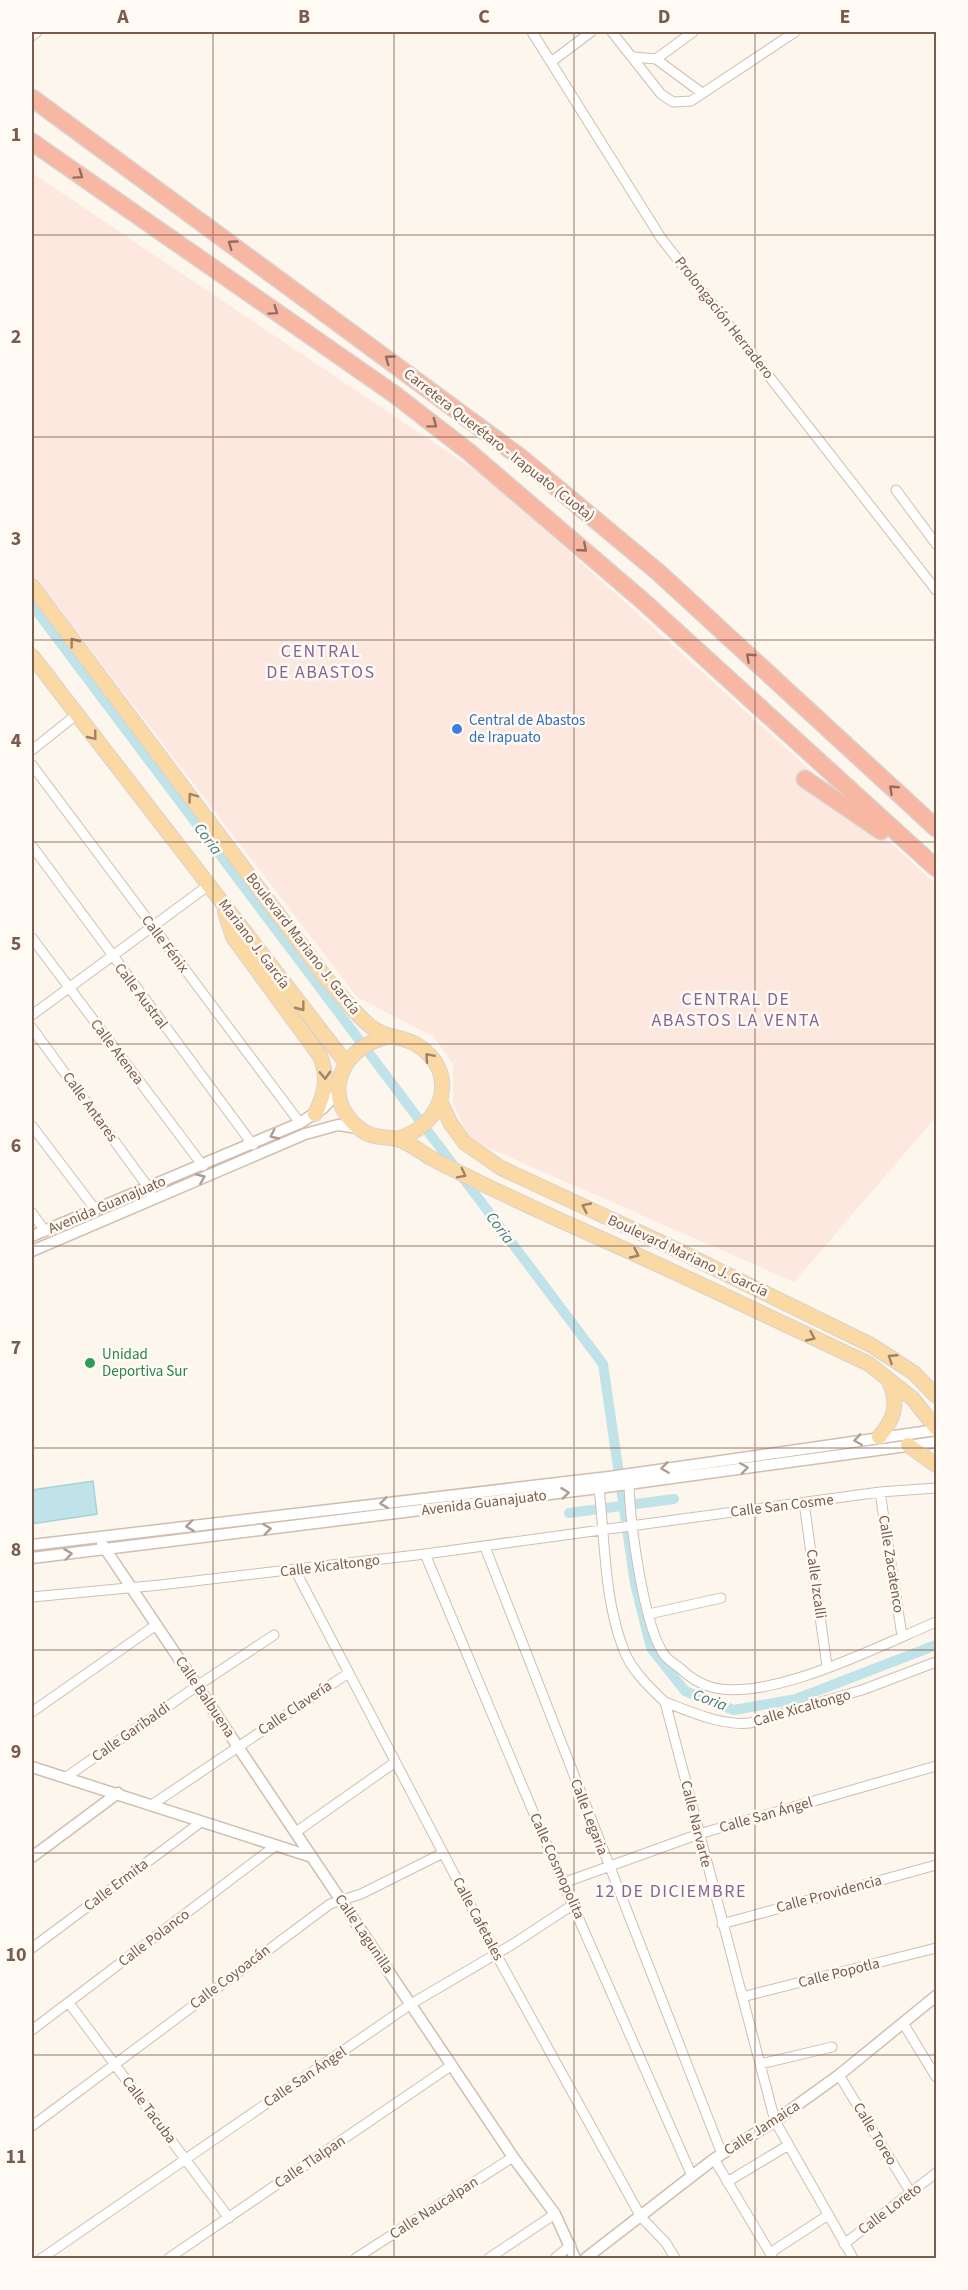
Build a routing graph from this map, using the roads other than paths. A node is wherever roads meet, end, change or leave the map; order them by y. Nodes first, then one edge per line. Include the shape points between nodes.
1 (37, 32) edge
2 (532, 32) edge
3 (591, 32) edge
4 (612, 32) edge
5 (693, 32) edge
6 (795, 32) edge
7 (32, 36) edge
8 (576, 36) edge
9 (634, 57) junction
10 (656, 59) junction
11 (550, 62) junction
12 (702, 93) junction
13 (32, 98) edge
14 (32, 142) edge
15 (896, 490) dead end
16 (936, 544) edge
17 (32, 586) edge
18 (936, 590) edge
19 (32, 656) edge
20 (76, 715) junction
21 (32, 750) edge
22 (32, 765) edge
23 (805, 778) dead end
24 (936, 828) edge
25 (32, 846) edge
26 (936, 870) edge
27 (210, 885) junction
28 (222, 901) junction
29 (152, 926) junction
30 (32, 938) edge
31 (111, 957) junction
32 (69, 988) junction
33 (32, 1016) edge
34 (32, 1028) edge
35 (387, 1037) junction
36 (350, 1058) junction
37 (339, 1091) junction
38 (440, 1101) junction
39 (315, 1114) junction
40 (300, 1123) junction
41 (32, 1126) edge
42 (358, 1128) junction
43 (397, 1139) junction
44 (253, 1145) junction
45 (203, 1166) junction
46 (148, 1187) junction
47 (152, 1198) junction
48 (95, 1209) junction
49 (32, 1213) edge
50 (45, 1231) junction
51 (32, 1236) edge
52 (32, 1251) edge
53 (887, 1377) junction
54 (934, 1392) edge
55 (936, 1429) edge
56 (879, 1437) junction
57 (936, 1442) edge
58 (908, 1445) junction
59 (936, 1465) edge
60 (626, 1481) junction
61 (601, 1488) junction
62 (936, 1488) edge
63 (880, 1492) junction
64 (804, 1503) junction
65 (630, 1523) junction
66 (604, 1527) junction
67 (97, 1537) junction
68 (32, 1545) edge
69 (485, 1546) junction
70 (105, 1549) junction
71 (425, 1554) junction
72 (32, 1558) edge
73 (295, 1570) junction
74 (131, 1588) junction
75 (45, 1596) junction
76 (32, 1597) edge
77 (721, 1598) dead end
78 (32, 1606) edge
79 (649, 1614) junction
80 (936, 1622) edge
81 (156, 1625) junction
82 (274, 1635) dead end
83 (902, 1636) junction
84 (936, 1662) edge
85 (827, 1666) junction
86 (347, 1674) junction
87 (197, 1686) junction
88 (665, 1702) junction
89 (32, 1712) edge
90 (238, 1746) junction
91 (394, 1763) junction
92 (936, 1766) edge
93 (34, 1771) edge
94 (65, 1778) junction
95 (118, 1793) junction
96 (153, 1804) junction
97 (201, 1822) junction
98 (296, 1832) junction
99 (699, 1834) junction
100 (275, 1845) junction
101 (443, 1853) junction
102 (32, 1857) edge
103 (312, 1857) junction
104 (936, 1864) edge
105 (609, 1869) junction
106 (563, 1883) junction
107 (341, 1900) junction
108 (574, 1904) junction
109 (722, 1924) junction
110 (32, 1948) edge
111 (936, 1948) edge
112 (496, 1954) junction
113 (936, 1996) edge
114 (742, 1997) junction
115 (69, 2002) junction
116 (411, 2004) junction
117 (903, 2023) junction
118 (32, 2030) edge
119 (832, 2047) dead end
120 (114, 2064) junction
121 (760, 2064) junction
122 (452, 2065) junction
123 (840, 2074) junction
124 (936, 2076) edge
125 (775, 2121) junction
126 (32, 2126) edge
127 (787, 2146) junction
128 (513, 2157) junction
129 (718, 2157) junction
130 (186, 2158) junction
131 (936, 2174) edge
132 (692, 2176) junction
133 (727, 2182) junction
134 (910, 2193) junction
135 (555, 2214) junction
136 (828, 2215) junction
137 (641, 2217) junction
138 (229, 2218) junction
139 (844, 2244) junction
140 (571, 2245) junction
141 (771, 2256) edge
142 (42, 2259) edge
143 (169, 2259) edge
144 (356, 2259) edge
145 (489, 2259) edge
146 (555, 2259) edge
147 (575, 2259) edge
148 (586, 2259) edge
149 (675, 2259) edge
150 (853, 2259) edge

1 - 7 street
2 - 11 street, Prolongación Herradero
3 - 8 street
4 - 9 street
5 - 10 street
6 - 12 street
8 - 11 street
9 - 10 street
9 - 12 street via 661,94 673,102 691,100
10 - 12 street
11 - 18 street, Prolongación Herradero via 661,238
24 -> 13 highway, Carretera Querétaro - Irapuato (Cuota) via 658,572 520,457
14 -> 26 highway, Carretera Querétaro - Irapuato (Cuota) via 393,394 469,452 644,602
15 - 16 street
35 -> 17 main road, Boulevard Mariano J. García via 360,1017 326,978
19 - 20 main road, Mariano J. García
20 - 21 street
20 -> 27 main road, Mariano J. García
22 - 29 street, Calle Fénix
23 - 26 highway
25 - 31 street, Calle Austral
27 - 28 main road, Mariano J. García
27 - 29 street
28 -> 36 main road, Mariano J. García
28 -> 39 main road via 233,937 320,1056 325,1084
29 - 31 street
29 - 40 street, Calle Fénix
30 - 32 street, Calle Atenea
31 - 32 street
31 - 44 street, Calle Austral
32 - 33 street
32 - 45 street, Calle Atenea
34 - 46 street, Calle Antares
35 - 36 main road via 372,1041
38 -> 35 main road, Boulevard Mariano J. García via 441,1081 428,1054 416,1044
36 - 37 main road
37 - 39 street, Avenida Guanajuato
37 - 42 main road via 348,1118
38 - 43 main road via 425,1127
54 -> 38 main road, Boulevard Mariano J. García via 893,1358 861,1340 501,1168 465,1143
39 - 40 street, Avenida Guanajuato
40 -> 44 street, Avenida Guanajuato
41 - 48 street
42 - 43 main road via 376,1138
47 -> 42 street, Avenida Guanajuato via 305,1134 338,1125
43 -> 53 main road, Boulevard Mariano J. García via 486,1186 869,1364
44 - 45 street, Avenida Guanajuato
45 - 46 street, Avenida Guanajuato
46 - 47 street, Calle Antares
46 - 48 street, Avenida Guanajuato
47 - 52 street, Avenida Guanajuato
48 - 50 street, Avenida Guanajuato
49 - 50 street
50 - 51 street, Avenida Guanajuato
53 - 55 main road, Boulevard Mariano J. García via 913,1400
53 - 56 main road via 896,1405 894,1416
55 - 56 street, Avenida Guanajuato
56 -> 60 street, Avenida Guanajuato
57 - 58 street, Avenida Guanajuato
58 - 59 main road
60 -> 58 street, Avenida Guanajuato
60 - 61 street, Avenida Guanajuato
60 - 65 street
60 -> 67 street, Avenida Guanajuato via 609,1477
61 - 66 street, Calle Narvarte
70 -> 61 street, Avenida Guanajuato
62 - 63 street, Calle San Cosme
63 - 64 street, Calle San Cosme
63 - 83 street, Calle Zacatenco
64 - 65 street, Calle San Cosme
64 - 85 street, Calle Izcalli
65 - 66 street, Calle Xicaltongo
65 - 79 street
66 - 69 street, Calle Xicaltongo
66 - 88 street, Calle Narvarte via 614,1613 623,1648 631,1664
67 - 68 street, Avenida Guanajuato
67 - 70 street, Calle Balbuena
69 - 71 street, Calle Xicaltongo
69 - 105 street, Calle Legaria
72 -> 70 street, Avenida Guanajuato
70 - 74 street, Calle Balbuena
71 - 73 street, Calle Xicaltongo
71 - 106 street, Calle Cosmopolita
73 - 74 street, Calle Xicaltongo
73 - 86 street, Calle Cafetales
74 - 75 street, Calle Xicaltongo
74 - 81 street, Calle Balbuena
75 - 76 street, Calle Xicaltongo
75 - 78 street
77 - 79 street
79 - 85 street, Calle Xicaltongo via 663,1654 688,1675 711,1687 775,1685
80 - 83 street, Calle Xicaltongo
81 - 87 street, Calle Balbuena
81 - 89 street
82 - 87 street, Calle Garibaldi
83 - 85 street, Calle Xicaltongo
84 - 88 street, Calle Xicaltongo via 862,1690 750,1723 712,1718
86 - 90 street, Calle Clavería
86 - 91 street, Calle Cafetales
87 - 90 street, Calle Balbuena
87 - 94 street, Calle Garibaldi
88 - 99 street, Calle Narvarte
90 - 96 street, Calle Clavería
90 - 98 street, Calle Balbuena
91 - 98 street
91 - 101 street, Calle Cafetales
92 - 99 street, Calle San Ángel
93 - 94 street
94 - 95 street
95 - 96 street
95 - 102 street
96 - 97 street
97 - 100 street
97 - 110 street, Calle Ermita
98 - 103 street, Calle Balbuena
99 - 105 street, Calle San Ángel
99 - 109 street, Calle Narvarte
100 - 103 street
100 - 115 street, Calle Polanco
101 - 107 street, Calle Coyoacán
101 - 112 street, Calle Cafetales
103 - 107 street, Calle Lagunilla
104 - 109 street, Calle Providencia
105 - 106 street, Calle San Ángel
105 - 129 street, Calle Legaria
106 - 108 street, Calle Cosmopolita
107 - 116 street, Calle Lagunilla
107 - 120 street, Calle Coyoacán via 330,1904
108 - 112 street, Calle San Ángel
108 - 132 street, Calle Cosmopolita
109 - 114 street, Calle Narvarte
111 - 114 street, Calle Popotla
112 - 116 street, Calle San Ángel
112 - 137 street, Calle Cafetales
113 - 117 street, Calle Jamaica
114 - 121 street, Calle Narvarte
115 - 118 street, Calle Polanco
115 - 120 street, Calle Tacuba
116 - 122 street, Calle Lagunilla
116 - 130 street, Calle San Ángel
117 - 123 street, Calle Jamaica
117 - 124 street
119 - 121 street
120 - 126 street, Calle Coyoacán
120 - 130 street, Calle Tacuba
121 - 125 street, Calle Narvarte
122 - 128 street, Calle Lagunilla
122 - 138 street, Calle Tlalpan
123 - 125 street, Calle Jamaica
123 - 134 street, Calle Toreo
125 - 127 street, Calle Narvarte
125 - 129 street, Calle Jamaica
127 - 133 street
127 - 136 street, Calle Narvarte
128 - 135 street, Calle Lagunilla
128 - 144 street, Calle Naucalpan
129 - 132 street, Calle Jamaica
129 - 133 street, Calle Legaria
130 - 138 street, Calle Tacuba
130 - 142 street, Calle San Ángel
131 - 134 street, Calle Loreto
132 - 137 street, Calle Jamaica
133 - 141 street, Calle Legaria
134 - 139 street, Calle Loreto
135 - 140 street, Calle Lagunilla
135 - 145 street
136 - 139 street, Calle Narvarte
136 - 141 street
137 - 148 street, Calle Jamaica
137 - 149 street, Calle Cafetales via 666,2243
138 - 143 street, Calle Tlalpan
139 - 150 street, Calle Narvarte
140 - 146 street
140 - 147 street, Calle Lagunilla

